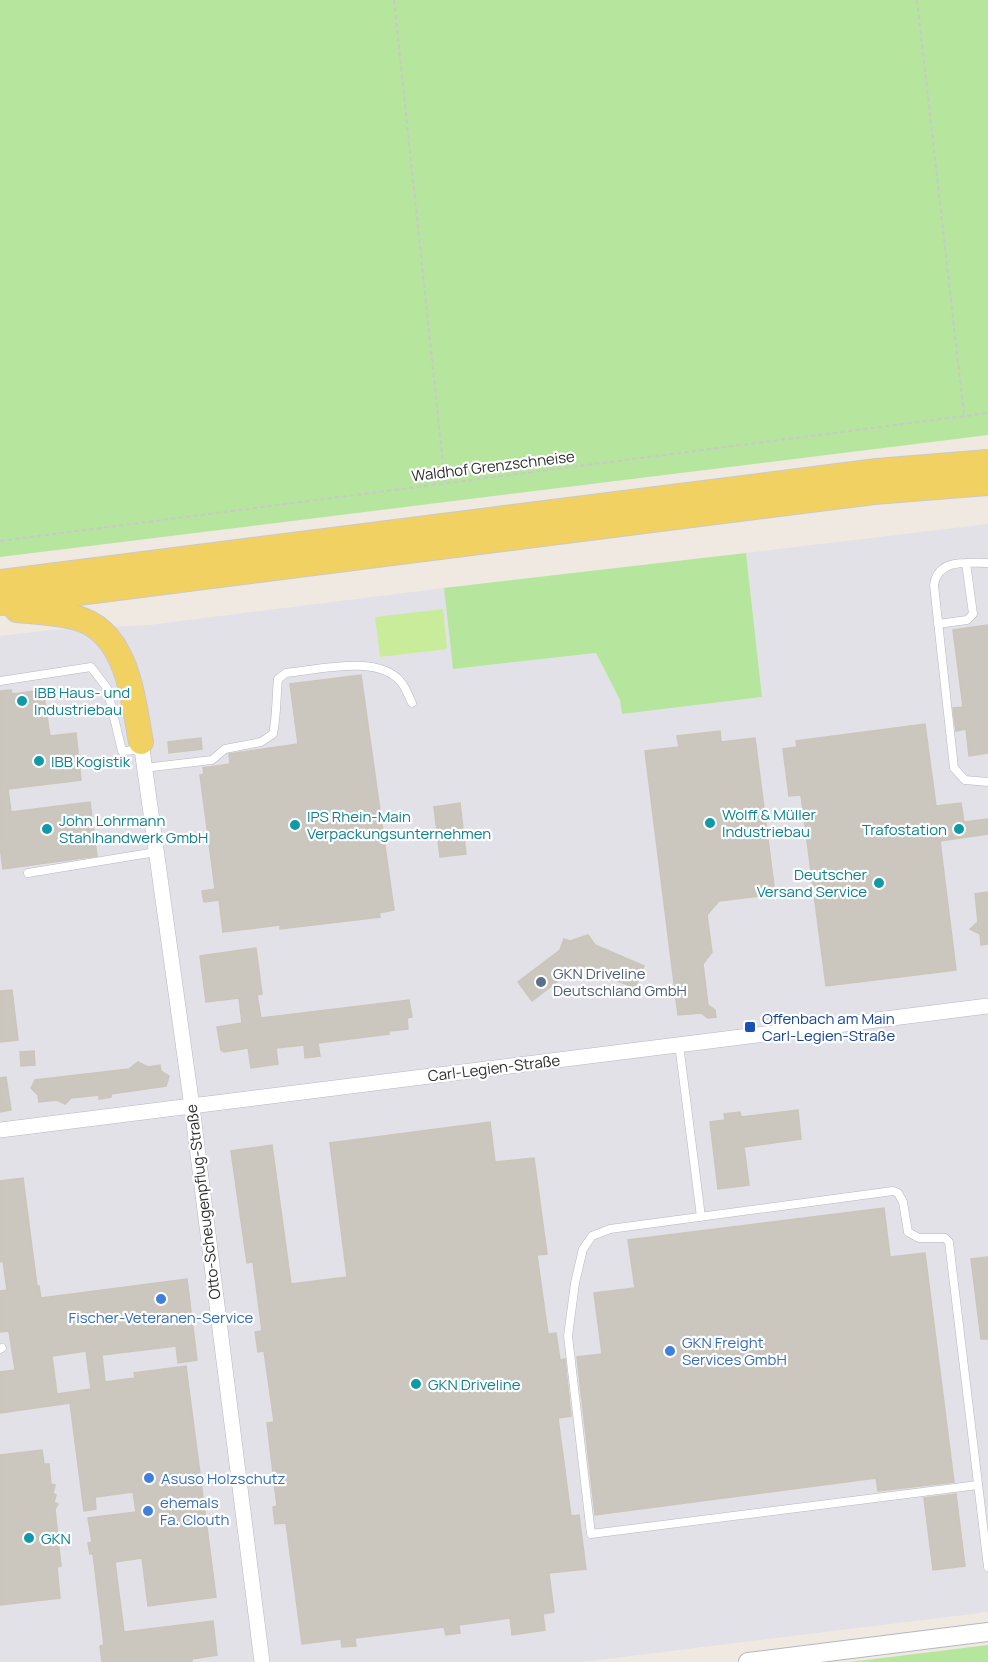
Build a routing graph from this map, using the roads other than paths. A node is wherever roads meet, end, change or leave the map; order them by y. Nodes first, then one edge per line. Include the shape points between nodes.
1 (988, 462) edge
2 (988, 483) edge
3 (966, 563) junction
4 (988, 563) edge
5 (0, 582) edge
6 (0, 603) edge
7 (0, 609) edge
8 (938, 624) junction
9 (0, 681) edge
10 (412, 703) dead end
11 (141, 746) junction
12 (144, 768) junction
13 (988, 782) edge
14 (156, 852) junction
15 (28, 873) dead end
16 (988, 1006) edge
17 (679, 1044) junction
18 (192, 1107) junction
19 (0, 1130) edge
20 (701, 1217) junction
21 (978, 1485) junction
22 (988, 1567) edge
23 (988, 1632) edge
24 (262, 1662) edge
25 (748, 1662) edge

1 - 5 main road via 877,471
2 - 6 main road via 874,492
3 - 4 lane
3 - 8 lane via 949,565 935,578
3 - 8 lane via 973,614 967,620
7 - 11 main road via 79,618 105,636 126,671
8 - 13 lane via 954,768 965,780
9 - 11 lane via 91,667 107,688 122,752
10 - 12 lane via 401,682 368,665 286,674 278,679 273,734 261,742 225,749 212,760
11 - 12 street, Otto-Scheugenpflug-Straße
12 - 14 street, Otto-Scheugenpflug-Straße
14 - 15 lane
14 - 18 street, Otto-Scheugenpflug-Straße
16 - 17 street, Carl-Legien-Straße
17 - 18 street, Carl-Legien-Straße
17 - 20 lane
18 - 19 street, Carl-Legien-Straße
18 - 24 street, Otto-Scheugenpflug-Straße
20 - 21 lane via 893,1191 903,1202 908,1232 919,1238 945,1238 950,1250
20 - 21 lane via 610,1228 592,1236 583,1249 567,1336 591,1534
21 - 22 lane
23 - 25 street

